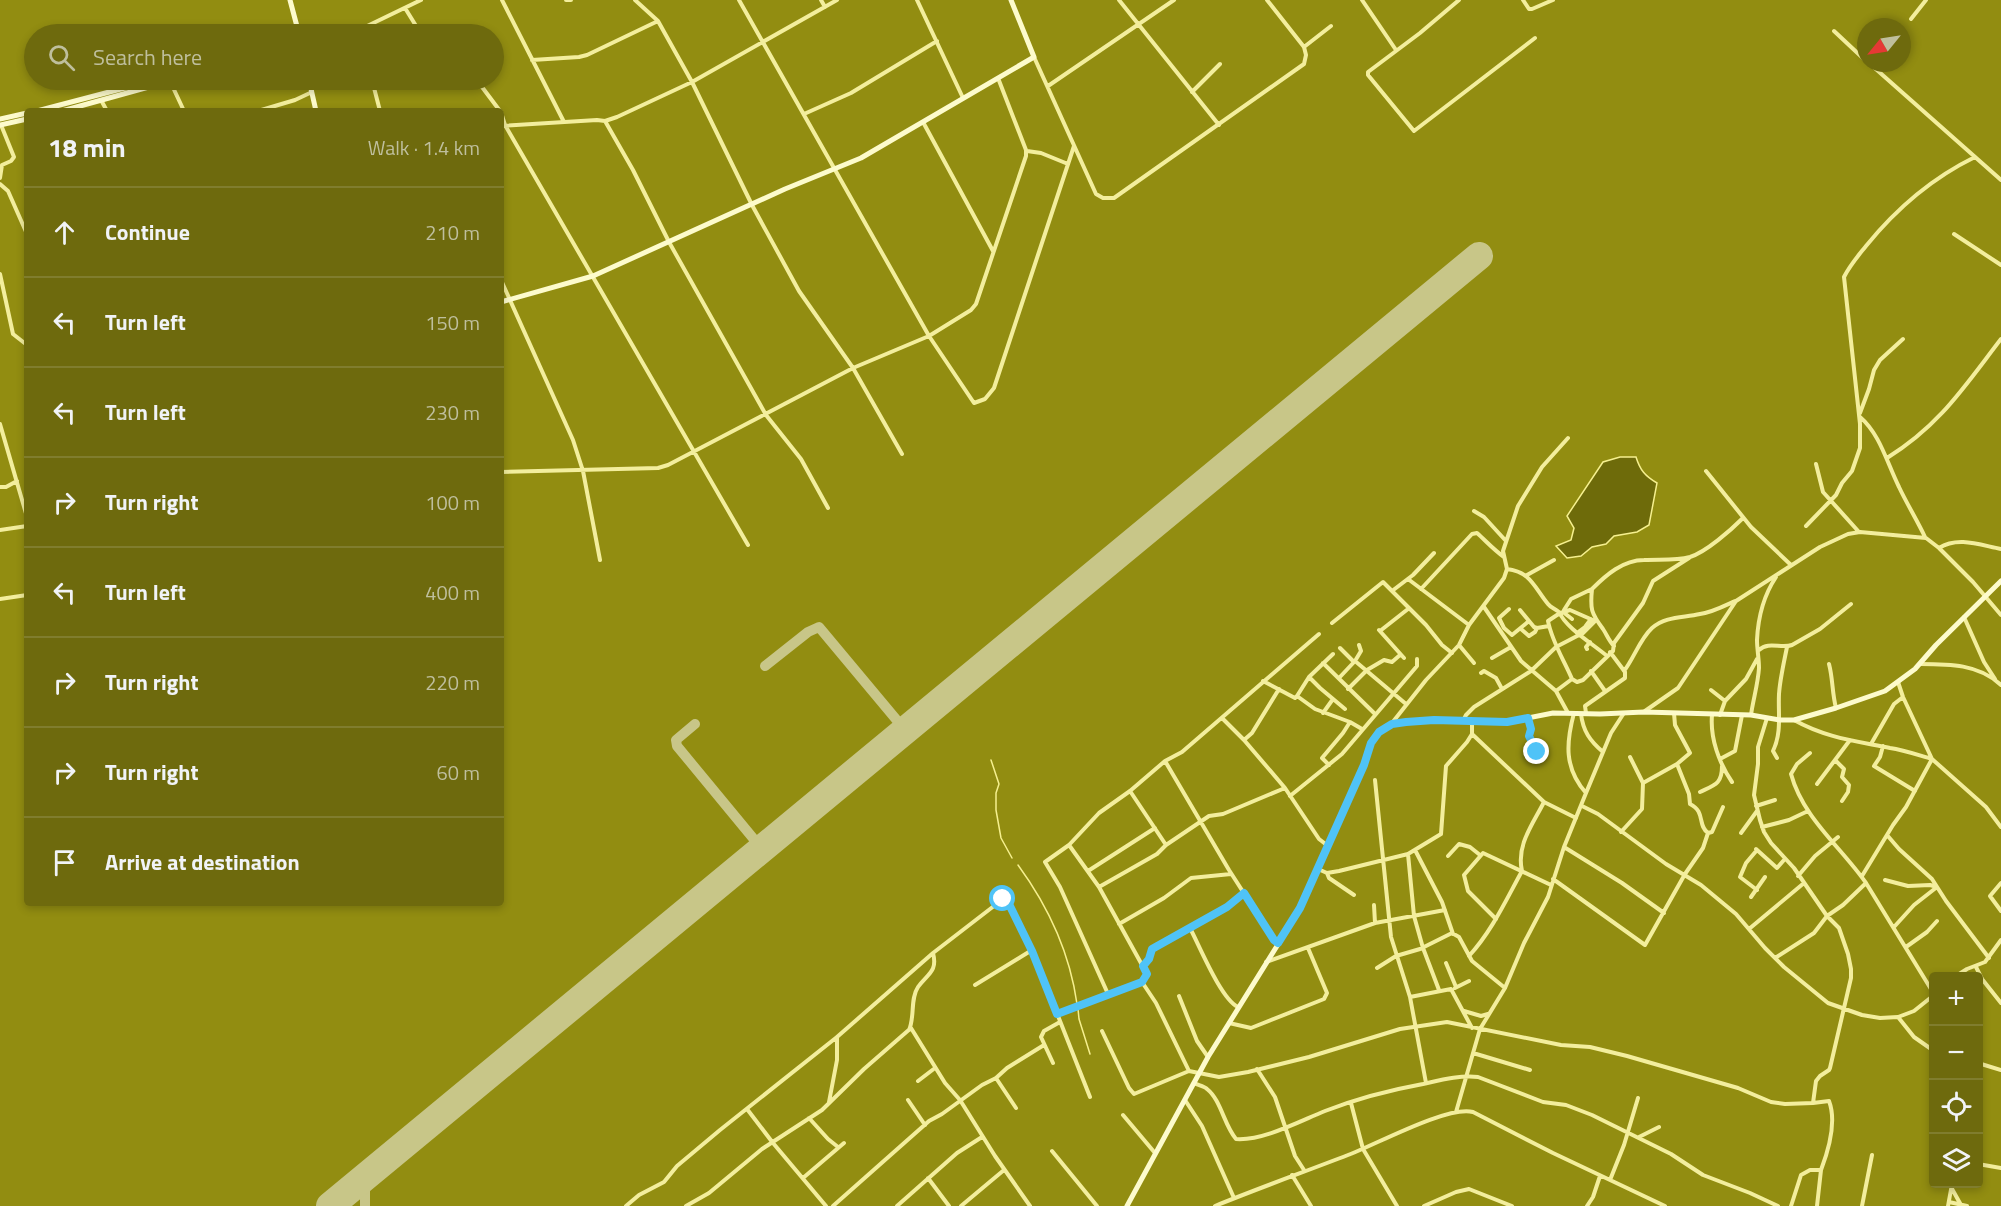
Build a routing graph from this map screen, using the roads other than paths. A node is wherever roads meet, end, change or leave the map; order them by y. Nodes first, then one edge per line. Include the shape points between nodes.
1 (290, 0) edge
2 (421, 0) edge
3 (502, 0) edge
4 (566, 0) edge
5 (571, 0) edge
6 (635, 0) edge
7 (739, 0) edge
8 (821, 0) edge
9 (837, 0) edge
10 (917, 0) edge
11 (1011, 0) edge
12 (1119, 0) edge
13 (1173, 0) edge
14 (1267, 0) edge
15 (1362, 0) edge
16 (1459, 0) edge
17 (1523, 0) edge
18 (1553, 0) edge
19 (1926, 0) edge
20 (825, 7) junction
21 (405, 8) junction
22 (1911, 19) dead end
23 (658, 21) junction
24 (294, 24) edge
25 (371, 24) edge
26 (415, 24) edge
27 (1140, 24) junction
28 (1331, 26) dead end
29 (1834, 31) dead end
30 (1535, 38) dead end
31 (937, 41) junction
32 (763, 44) junction
33 (1304, 47) junction
34 (1396, 50) junction
35 (1857, 53) edge
36 (1034, 57) junction
37 (532, 60) junction
38 (1220, 64) dead end
39 (1878, 72) edge
40 (998, 78) junction
41 (692, 82) junction
42 (1048, 86) junction
43 (124, 90) edge
44 (136, 90) edge
45 (176, 90) edge
46 (375, 90) edge
47 (484, 90) edge
48 (312, 92) joint
49 (1192, 92) junction
50 (963, 98) junction
51 (101, 100) junction
52 (68, 108) edge
53 (69, 108) edge
54 (105, 108) edge
55 (183, 108) edge
56 (268, 108) edge
57 (315, 108) edge
58 (379, 108) edge
59 (498, 108) edge
60 (24, 114) edge
61 (804, 114) junction
62 (0, 118) edge
63 (24, 120) edge
64 (605, 121) junction
65 (564, 122) junction
66 (923, 122) junction
67 (0, 124) edge
68 (504, 125) edge
69 (1219, 125) junction
70 (504, 127) edge
71 (1074, 146) junction
72 (1026, 150) junction
73 (1975, 157) junction
74 (1068, 164) junction
75 (834, 169) junction
76 (0, 178) edge
77 (2001, 180) edge
78 (0, 184) edge
79 (752, 205) junction
80 (24, 227) edge
81 (1954, 234) dead end
82 (669, 243) junction
83 (993, 252) junction
84 (2001, 264) edge
85 (0, 274) edge
86 (593, 276) junction
87 (504, 287) edge
88 (510, 300) junction
89 (504, 301) edge
90 (929, 336) junction
91 (1903, 339) dead end
92 (2001, 339) edge
93 (24, 343) edge
94 (853, 368) junction
95 (766, 415) junction
96 (1859, 415) junction
97 (0, 424) edge
98 (1568, 438) dead end
99 (694, 452) junction
100 (902, 454) dead end
101 (1887, 458) junction
102 (1816, 464) dead end
103 (583, 471) junction
104 (1706, 471) dead end
105 (504, 472) edge
106 (17, 481) junction
107 (0, 487) edge
108 (1830, 502) junction
109 (24, 506) edge
110 (828, 508) dead end
111 (1474, 511) dead end
112 (1743, 518) junction
113 (24, 526) edge
114 (1806, 526) dead end
115 (0, 530) edge
116 (1860, 532) junction
117 (1926, 538) junction
118 (1506, 541) junction
119 (748, 545) dead end
120 (1939, 548) junction
121 (2001, 549) edge
122 (1434, 553) dead end
123 (1690, 557) junction
124 (1504, 558) junction
125 (600, 560) dead end
126 (1554, 560) dead end
127 (1791, 565) junction
128 (1507, 569) junction
129 (1782, 571) junction
130 (1527, 575) junction
131 (1408, 579) junction
132 (2001, 581) edge
133 (1421, 589) junction
134 (1592, 589) junction
135 (1392, 591) junction
136 (24, 595) edge
137 (1986, 596) junction
138 (0, 598) edge
139 (1736, 601) junction
140 (1851, 604) dead end
141 (1484, 606) junction
142 (1408, 609) junction
143 (1509, 609) dead end
144 (1520, 610) dead end
145 (1562, 612) junction
146 (2001, 615) edge
147 (1964, 617) junction
148 (1572, 619) dead end
149 (1593, 620) junction
150 (1528, 621) junction
151 (1332, 623) dead end
152 (1469, 625) junction
153 (1549, 626) junction
154 (1537, 628) junction
155 (1521, 629) junction
156 (1319, 634) dead end
157 (1579, 634) junction
158 (1590, 642) junction
159 (1359, 645) dead end
160 (1459, 645) junction
161 (1511, 646) junction
162 (1614, 646) junction
163 (1556, 647) junction
164 (1787, 647) junction
165 (1340, 648) dead end
166 (1587, 649) dead end
167 (1759, 650) junction
168 (1452, 653) junction
169 (1333, 654) dead end
170 (1608, 654) junction
171 (1492, 658) dead end
172 (1758, 658) junction
173 (1417, 659) dead end
174 (1354, 661) junction
175 (1323, 663) junction
176 (1474, 663) dead end
177 (1829, 663) dead end
178 (1920, 664) junction
179 (1367, 670) junction
180 (1531, 671) junction
181 (1591, 671) junction
182 (1624, 671) junction
183 (1481, 673) dead end
184 (1310, 677) junction
185 (1339, 678) junction
186 (1572, 679) junction
187 (1995, 680) junction
188 (1263, 681) junction
189 (1898, 682) junction
190 (2001, 685) edge
191 (1280, 689) junction
192 (1348, 689) junction
193 (1502, 689) junction
194 (1711, 690) dead end
195 (1556, 691) junction
196 (1605, 691) junction
197 (1394, 693) junction
198 (1297, 696) junction
199 (1903, 697) junction
200 (1333, 699) junction
201 (1725, 701) junction
202 (1406, 704) junction
203 (1836, 708) junction
204 (1345, 709) dead end
205 (1644, 712) junction
206 (1323, 713) junction
207 (1624, 713) junction
208 (1674, 713) junction
209 (1375, 714) junction
210 (1577, 714) junction
211 (1712, 715) junction
212 (1719, 715) junction
213 (1742, 715) junction
214 (1751, 715) junction
215 (1222, 718) junction
216 (1528, 718) junction
217 (1767, 718) junction
218 (1780, 720) junction
219 (1794, 720) junction
220 (1463, 721) junction
221 (1350, 722) junction
222 (1472, 722) junction
223 (1392, 724) junction
224 (1362, 729) junction
225 (1472, 734) junction
226 (1244, 740) junction
227 (1850, 740) junction
228 (1870, 744) junction
229 (1883, 747) junction
230 (1537, 752) dead end
231 (1603, 752) junction
232 (1810, 753) dead end
233 (1630, 757) dead end
234 (1777, 758) dead end
235 (1932, 759) junction
236 (1835, 760) junction
237 (1165, 761) junction
238 (1721, 761) junction
239 (1677, 764) junction
240 (1329, 765) junction
241 (1375, 780) dead end
242 (1732, 782) dead end
243 (1643, 783) junction
244 (1817, 784) dead end
245 (1285, 788) junction
246 (1130, 791) junction
247 (1915, 791) junction
248 (1700, 792) dead end
249 (1586, 793) junction
250 (1290, 796) junction
251 (1775, 800) dead end
252 (1842, 801) dead end
253 (1544, 802) junction
254 (1582, 806) junction
255 (1723, 807) dead end
256 (1757, 808) junction
257 (1808, 812) junction
258 (1576, 818) junction
259 (1200, 822) junction
260 (1762, 827) junction
261 (2001, 827) edge
262 (1155, 828) junction
263 (1621, 832) junction
264 (1708, 833) junction
265 (1741, 833) dead end
266 (1887, 835) junction
267 (1838, 837) dead end
268 (1832, 843) junction
269 (1069, 845) junction
270 (1166, 845) junction
271 (1328, 847) junction
272 (1564, 847) junction
273 (1414, 850) junction
274 (1408, 854) junction
275 (1480, 855) junction
276 (1448, 856) dead end
277 (1419, 858) junction
278 (1383, 860) junction
279 (1784, 860) junction
280 (1409, 862) junction
281 (1318, 869) junction
282 (1088, 871) junction
283 (1522, 871) junction
284 (1327, 873) junction
285 (1232, 874) junction
286 (1685, 874) junction
287 (1798, 876) junction
288 (1765, 877) dead end
289 (1862, 877) junction
290 (1553, 879) junction
291 (1885, 880) dead end
292 (1804, 883) junction
293 (1866, 883) junction
294 (2001, 883) edge
295 (1551, 885) junction
296 (1099, 887) junction
297 (1936, 887) junction
298 (1757, 890) junction
299 (1244, 893) junction
300 (1354, 895) dead end
301 (1751, 897) dead end
302 (1374, 905) dead end
303 (1445, 910) junction
304 (2001, 911) edge
305 (1664, 913) junction
306 (1414, 916) junction
307 (1827, 916) junction
308 (1496, 919) junction
309 (1937, 921) dead end
310 (1389, 922) junction
311 (1375, 923) junction
312 (1119, 924) junction
313 (1894, 927) junction
314 (1190, 928) junction
315 (1749, 929) junction
316 (1454, 935) junction
317 (2001, 940) edge
318 (1278, 943) junction
319 (1906, 947) junction
320 (1308, 948) junction
321 (1423, 948) junction
322 (1032, 951) junction
323 (933, 953) junction
324 (1396, 956) junction
325 (1469, 956) junction
326 (1775, 958) junction
327 (1989, 958) junction
328 (1265, 963) junction
329 (1446, 963) dead end
330 (1143, 966) junction
331 (1976, 967) junction
332 (1377, 968) dead end
333 (1962, 972) edge
334 (1469, 981) dead end
335 (1142, 982) junction
336 (975, 985) dead end
337 (1929, 986) edge
338 (1454, 988) junction
339 (1505, 988) junction
340 (1439, 990) junction
341 (1108, 994) junction
342 (1179, 996) dead end
343 (1410, 997) junction
344 (1929, 998) edge
345 (2001, 1003) edge
346 (1238, 1007) junction
347 (1843, 1009) junction
348 (1463, 1010) junction
349 (1491, 1012) junction
350 (1057, 1014) junction
351 (1898, 1017) junction
352 (1060, 1022) junction
353 (1229, 1023) junction
354 (1416, 1026) junction
355 (1473, 1028) junction
356 (1480, 1029) junction
357 (909, 1031) junction
358 (1102, 1031) dead end
359 (837, 1037) junction
360 (1044, 1045) junction
361 (1929, 1048) edge
362 (1473, 1053) junction
363 (1208, 1057) junction
364 (1053, 1063) dead end
365 (1983, 1065) edge
366 (935, 1068) junction
367 (1257, 1069) junction
368 (1530, 1070) dead end
369 (2001, 1070) edge
370 (1189, 1071) junction
371 (1199, 1073) junction
372 (1466, 1077) junction
373 (996, 1078) junction
374 (918, 1081) dead end
375 (1194, 1083) junction
376 (1426, 1083) junction
377 (1090, 1097) dead end
378 (1638, 1098) dead end
379 (1185, 1099) junction
380 (908, 1100) dead end
381 (960, 1100) junction
382 (829, 1103) junction
383 (1351, 1103) junction
384 (1813, 1103) junction
385 (1016, 1108) dead end
386 (747, 1109) junction
387 (1456, 1112) junction
388 (1123, 1115) dead end
389 (809, 1118) junction
390 (925, 1125) junction
391 (1659, 1127) dead end
392 (1285, 1128) junction
393 (1627, 1132) junction
394 (982, 1137) junction
395 (1638, 1138) junction
396 (772, 1143) junction
397 (844, 1143) dead end
398 (838, 1147) junction
399 (1363, 1149) junction
400 (1052, 1151) dead end
401 (1155, 1153) junction
402 (1872, 1155) dead end
403 (1983, 1165) edge
404 (2001, 1168) edge
405 (1004, 1170) junction
406 (1304, 1170) junction
407 (1821, 1170) junction
408 (1292, 1175) junction
409 (1600, 1176) junction
410 (803, 1178) junction
411 (928, 1178) junction
412 (1610, 1180) junction
413 (1952, 1188) edge
414 (1953, 1188) edge
415 (1234, 1198) junction
416 (1655, 1204) edge
417 (1949, 1204) edge
418 (1961, 1204) junction
419 (1093, 1205) edge
420 (1219, 1205) edge
421 (626, 1206) edge
422 (686, 1206) edge
423 (826, 1206) edge
424 (832, 1206) edge
425 (897, 1206) edge
426 (949, 1206) edge
427 (961, 1206) edge
428 (1030, 1206) edge
429 (1127, 1206) edge
430 (1311, 1206) edge
431 (1397, 1206) edge
432 (1424, 1206) edge
433 (1512, 1206) edge
434 (1587, 1206) edge
435 (1665, 1206) edge
436 (1778, 1206) edge
437 (1791, 1206) edge
438 (1817, 1206) edge
439 (1862, 1206) edge
440 (1967, 1206) edge

1 - 24 main road
2 - 21 street
3 - 37 street
4 - 5 street
6 - 23 street
7 - 32 street
8 - 20 street
9 - 20 street
10 - 31 street
11 - 36 main road
12 - 27 street
13 - 27 street
14 - 33 street
15 - 34 street
16 - 34 street
17 - 18 street via 1529,9
19 - 22 street
20 - 32 street
21 - 25 street
21 - 26 street
23 - 37 street via 586,55
23 - 41 street
27 - 42 street
27 - 49 street
28 - 33 street
29 - 35 street
30 - 34 street via 1414,131 1368,75
31 - 50 street
31 - 61 street via 851,93
32 - 41 street
32 - 61 street
33 - 69 street via 1304,64
36 - 40 main road
36 - 42 street
37 - 65 street
38 - 49 street
39 - 73 street
40 - 50 main road
40 - 72 street
41 - 64 street
41 - 79 street
42 - 71 street
43 - 52 main road
44 - 51 main road
45 - 55 street
46 - 58 street
47 - 59 street
48 - 56 street
48 - 57 main road
49 - 69 street
50 - 66 main road
51 - 53 main road
51 - 54 street
60 - 62 main road
61 - 75 street
63 - 67 main road
64 - 65 street
64 - 82 street
65 - 68 street
66 - 75 main road via 883,147
66 - 83 street
67 - 76 street via 14,157 2,165
69 - 71 street via 1114,198 1096,194
70 - 86 street
71 - 74 street
72 - 74 street
72 - 83 street
73 - 77 street
73 - 96 street via 1938,177 1902,207 1874,236 1844,277
74 - 90 street via 994,388 985,399 974,403
75 - 79 main road
75 - 90 street
78 - 80 street via 8,191
79 - 82 main road
79 - 94 street via 799,291
81 - 84 street
82 - 86 main road
82 - 95 street
83 - 90 street via 976,304
85 - 93 street via 13,334
86 - 88 main road
86 - 99 street
87 - 88 street
88 - 89 main road
88 - 103 street
90 - 94 street
91 - 96 street via 1874,370
92 - 101 street via 1927,430
94 - 95 street
94 - 100 street
95 - 99 street
95 - 110 street via 801,459
96 - 101 street
96 - 108 street via 1861,441 1857,457
97 - 106 street
98 - 118 street via 1542,467 1518,506
99 - 103 street via 658,468
99 - 119 street
101 - 117 street
102 - 108 street via 1823,492
103 - 105 street
103 - 125 street
104 - 112 street
106 - 107 street
106 - 109 street
108 - 114 street
108 - 116 street
111 - 118 street
112 - 123 street via 1713,544
112 - 127 street
113 - 115 street
116 - 117 street
116 - 127 street via 1841,536
117 - 120 street
118 - 124 street
120 - 121 street via 1949,542 1967,542
120 - 137 street
122 - 131 street
123 - 134 street via 1629,562
123 - 162 street via 1653,581
124 - 128 street
124 - 133 street via 1477,533 1472,534
126 - 130 street
127 - 129 street
128 - 130 street
128 - 141 street
129 - 139 street
129 - 167 street via 1763,603
130 - 145 street via 1550,607
131 - 133 street
131 - 135 street
132 - 137 main road
133 - 152 street
134 - 145 street via 1571,599
134 - 149 street
135 - 142 street
135 - 151 street via 1383,582
136 - 138 street
137 - 146 street
137 - 147 main road
139 - 182 street via 1714,611 1678,616 1651,629
139 - 205 street via 1678,688
140 - 164 street via 1820,629
141 - 152 street
141 - 161 street
142 - 168 street
142 - 179 street via 1380,631 1402,656
143 - 155 street via 1499,618 1500,622 1512,635
144 - 150 street
145 - 148 street
145 - 149 street via 1579,613
145 - 153 street via 1548,621
145 - 157 street via 1562,618
147 - 178 main road
147 - 187 street
149 - 157 street
149 - 162 street
150 - 154 street
150 - 155 street
152 - 160 street
153 - 154 street
153 - 163 street
154 - 155 street via 1530,636
156 - 188 street
157 - 158 street
157 - 163 street
158 - 166 street
158 - 170 street
159 - 174 street via 1361,651
160 - 168 street
160 - 176 street
161 - 171 street
161 - 180 street
162 - 170 street
163 - 180 street
163 - 186 street
164 - 167 street via 1769,645
164 - 218 street via 1779,691
165 - 174 street
167 - 172 street
168 - 202 street
169 - 175 street
170 - 181 street
170 - 182 street
172 - 201 street via 1746,679
172 - 214 street
173 - 197 street via 1417,666
174 - 179 street
174 - 185 street
175 - 184 street
175 - 185 street
177 - 203 street
178 - 187 street via 1972,668
178 - 189 main road
179 - 192 street
179 - 197 street
180 - 193 street
180 - 195 street
181 - 186 street via 1580,682
181 - 196 street
182 - 196 street via 1625,678
183 - 193 street via 1496,678
184 - 198 street
184 - 200 street
185 - 192 street
186 - 195 street
187 - 190 street
188 - 191 street
188 - 215 street
189 - 199 street
189 - 203 main road via 1872,697
191 - 198 street
191 - 226 street
192 - 209 street
193 - 220 street via 1474,707
194 - 201 street
195 - 210 street
196 - 210 street
197 - 202 street
197 - 209 street
198 - 206 street
199 - 228 street via 1894,704
199 - 235 street
200 - 204 street
200 - 206 street
201 - 212 street
202 - 223 street
203 - 219 main road
205 - 207 main road
205 - 208 main road
206 - 221 street
207 - 210 main road
207 - 231 street
208 - 211 main road
208 - 239 street via 1675,725 1690,753
209 - 224 street
210 - 216 main road
210 - 231 street via 1587,736
210 - 249 street via 1569,738 1570,765 1575,780
211 - 212 main road
211 - 238 street
212 - 213 main road
213 - 214 main road
213 - 238 street via 1735,751
214 - 217 main road
215 - 226 street
215 - 237 street via 1182,752
216 - 222 main road
216 - 230 street via 1529,736
217 - 218 main road
217 - 256 street via 1758,747 1754,795
218 - 219 main road
218 - 234 street via 1773,751
219 - 227 street via 1820,733
220 - 222 main road
220 - 223 main road
221 - 224 street
221 - 240 street via 1322,758
222 - 225 street
223 - 271 main road via 1371,743
224 - 240 street
225 - 253 street
225 - 273 street via 1446,766 1441,834
226 - 245 street
227 - 228 street
227 - 236 street
228 - 229 street
229 - 235 street
229 - 247 street via 1874,766
231 - 249 street
232 - 257 street via 1791,774
233 - 243 street
235 - 247 street
235 - 261 street via 1986,807
236 - 244 street
236 - 252 street via 1844,769 1842,777 1849,785
237 - 246 street
237 - 259 street
238 - 242 street
238 - 248 street via 1722,776
239 - 243 street
239 - 264 street via 1690,804 1700,812 1702,826
240 - 250 street
241 - 278 street
243 - 263 street via 1642,809
245 - 250 street
245 - 259 street
246 - 262 street
246 - 269 street via 1099,813
247 - 266 street
249 - 254 street
250 - 271 street
251 - 256 street
253 - 258 street
253 - 283 street via 1520,850
254 - 258 street
254 - 263 street
255 - 264 street
256 - 260 street
256 - 265 street
257 - 260 street
257 - 268 street
258 - 272 street
259 - 270 street
259 - 285 street
260 - 279 street
262 - 270 street
262 - 282 street
263 - 286 street
264 - 286 street
266 - 289 street
266 - 297 street
267 - 268 street
268 - 287 street
268 - 289 street
269 - 282 street
269 - 341 street via 1045,862 1060,886
270 - 296 street
271 - 281 main road
272 - 290 street
272 - 305 street
273 - 274 street
273 - 277 street
274 - 278 street
274 - 280 street
275 - 276 street via 1459,844
275 - 283 street
275 - 308 street via 1464,875 1468,891
277 - 280 street
277 - 303 street
278 - 284 street
278 - 310 street
279 - 287 street
279 - 298 street via 1777,867 1756,850 1740,877
280 - 306 street
281 - 284 street
281 - 318 main road
282 - 296 street
283 - 295 street
283 - 308 street
284 - 300 street
285 - 299 street
285 - 312 street via 1191,878
286 - 305 street
286 - 315 street
287 - 292 street
288 - 298 street
289 - 293 street
290 - 295 street
290 - 305 street via 1645,945
291 - 297 street
292 - 307 street
292 - 315 street
293 - 307 street
293 - 313 street
294 - 304 street via 1990,896
295 - 339 street
296 - 312 street
297 - 313 street
297 - 327 street
298 - 301 street
299 - 314 street
299 - 318 street
302 - 311 street
303 - 306 street
303 - 316 street
306 - 310 street
306 - 321 street
307 - 326 street via 1814,933
307 - 347 street via 1844,939 1851,969
308 - 325 street
309 - 319 street
310 - 311 street
310 - 324 street
311 - 320 street
312 - 330 street
313 - 319 street
314 - 330 street via 1152,949
314 - 346 street via 1218,984
315 - 326 street
316 - 321 street
316 - 325 street
317 - 327 street
318 - 328 main road
319 - 337 street
320 - 328 street
320 - 353 street via 1327,993 1324,999 1251,1028
321 - 324 street
321 - 340 street
322 - 323 street via 1007,900 1003,899
322 - 336 street
322 - 350 street
323 - 357 street via 932,971 915,994
323 - 359 street
324 - 332 street
324 - 343 street
325 - 339 street
326 - 347 street via 1803,985
327 - 331 street
328 - 346 main road
329 - 338 street
330 - 335 street via 1147,974
331 - 333 street
331 - 345 street
334 - 338 street
335 - 341 street
335 - 370 street via 1156,1002
338 - 340 street
338 - 348 street
339 - 349 street
340 - 343 street
341 - 350 street
342 - 363 street via 1197,1041
343 - 354 street
344 - 351 street via 1914,1011
346 - 353 main road
347 - 351 street via 1880,1018
347 - 384 street via 1830,1068 1816,1082
348 - 349 street via 1480,1016
348 - 355 street
349 - 356 street
350 - 352 street
351 - 361 street via 1914,1037
352 - 360 street via 1044,1031
352 - 377 street
353 - 363 main road
354 - 355 street via 1447,1022
354 - 367 street
354 - 376 street
355 - 356 street
356 - 362 street
356 - 384 street via 1627,1056 1738,1088 1771,1102
357 - 366 street via 911,1028
357 - 382 street
358 - 370 street via 1134,1094
359 - 382 street
359 - 386 street
360 - 364 street
360 - 373 street
362 - 368 street
362 - 372 street
363 - 371 main road
365 - 369 street
366 - 374 street
366 - 381 street
367 - 371 street via 1220,1077
367 - 392 street via 1275,1098
370 - 371 street
371 - 375 main road
372 - 376 street
372 - 387 street
372 - 393 street via 1478,1077 1543,1102 1573,1108
373 - 381 street
373 - 385 street
375 - 379 main road
375 - 392 street via 1207,1089 1236,1138
376 - 383 street
378 - 393 street
379 - 401 main road
379 - 415 street via 1202,1126
380 - 390 street
381 - 390 street
381 - 394 street
382 - 389 street
383 - 392 street
383 - 399 street
384 - 407 street via 1829,1101 1833,1111
386 - 396 street
386 - 421 street via 677,1166 664,1182
387 - 399 street
387 - 409 street via 1473,1112
388 - 401 street
389 - 396 street
389 - 398 street
390 - 424 street
391 - 395 street
392 - 406 street
393 - 395 street
393 - 412 street
394 - 405 street
394 - 411 street
395 - 436 street via 1703,1175
396 - 410 street
396 - 422 street via 709,1193
397 - 398 street
398 - 410 street
399 - 406 street
399 - 431 street
400 - 419 street
401 - 429 main road
402 - 439 street
403 - 404 street
405 - 427 street
405 - 428 street
406 - 408 street
407 - 437 street via 1802,1175
407 - 438 street
408 - 415 street
408 - 430 street
409 - 412 street
409 - 434 street
410 - 423 street
411 - 425 street
411 - 426 street
412 - 416 street
413 - 417 street
414 - 418 street
415 - 420 street
416 - 435 street
417 - 418 street
418 - 440 street
432 - 433 street via 1469,1189

